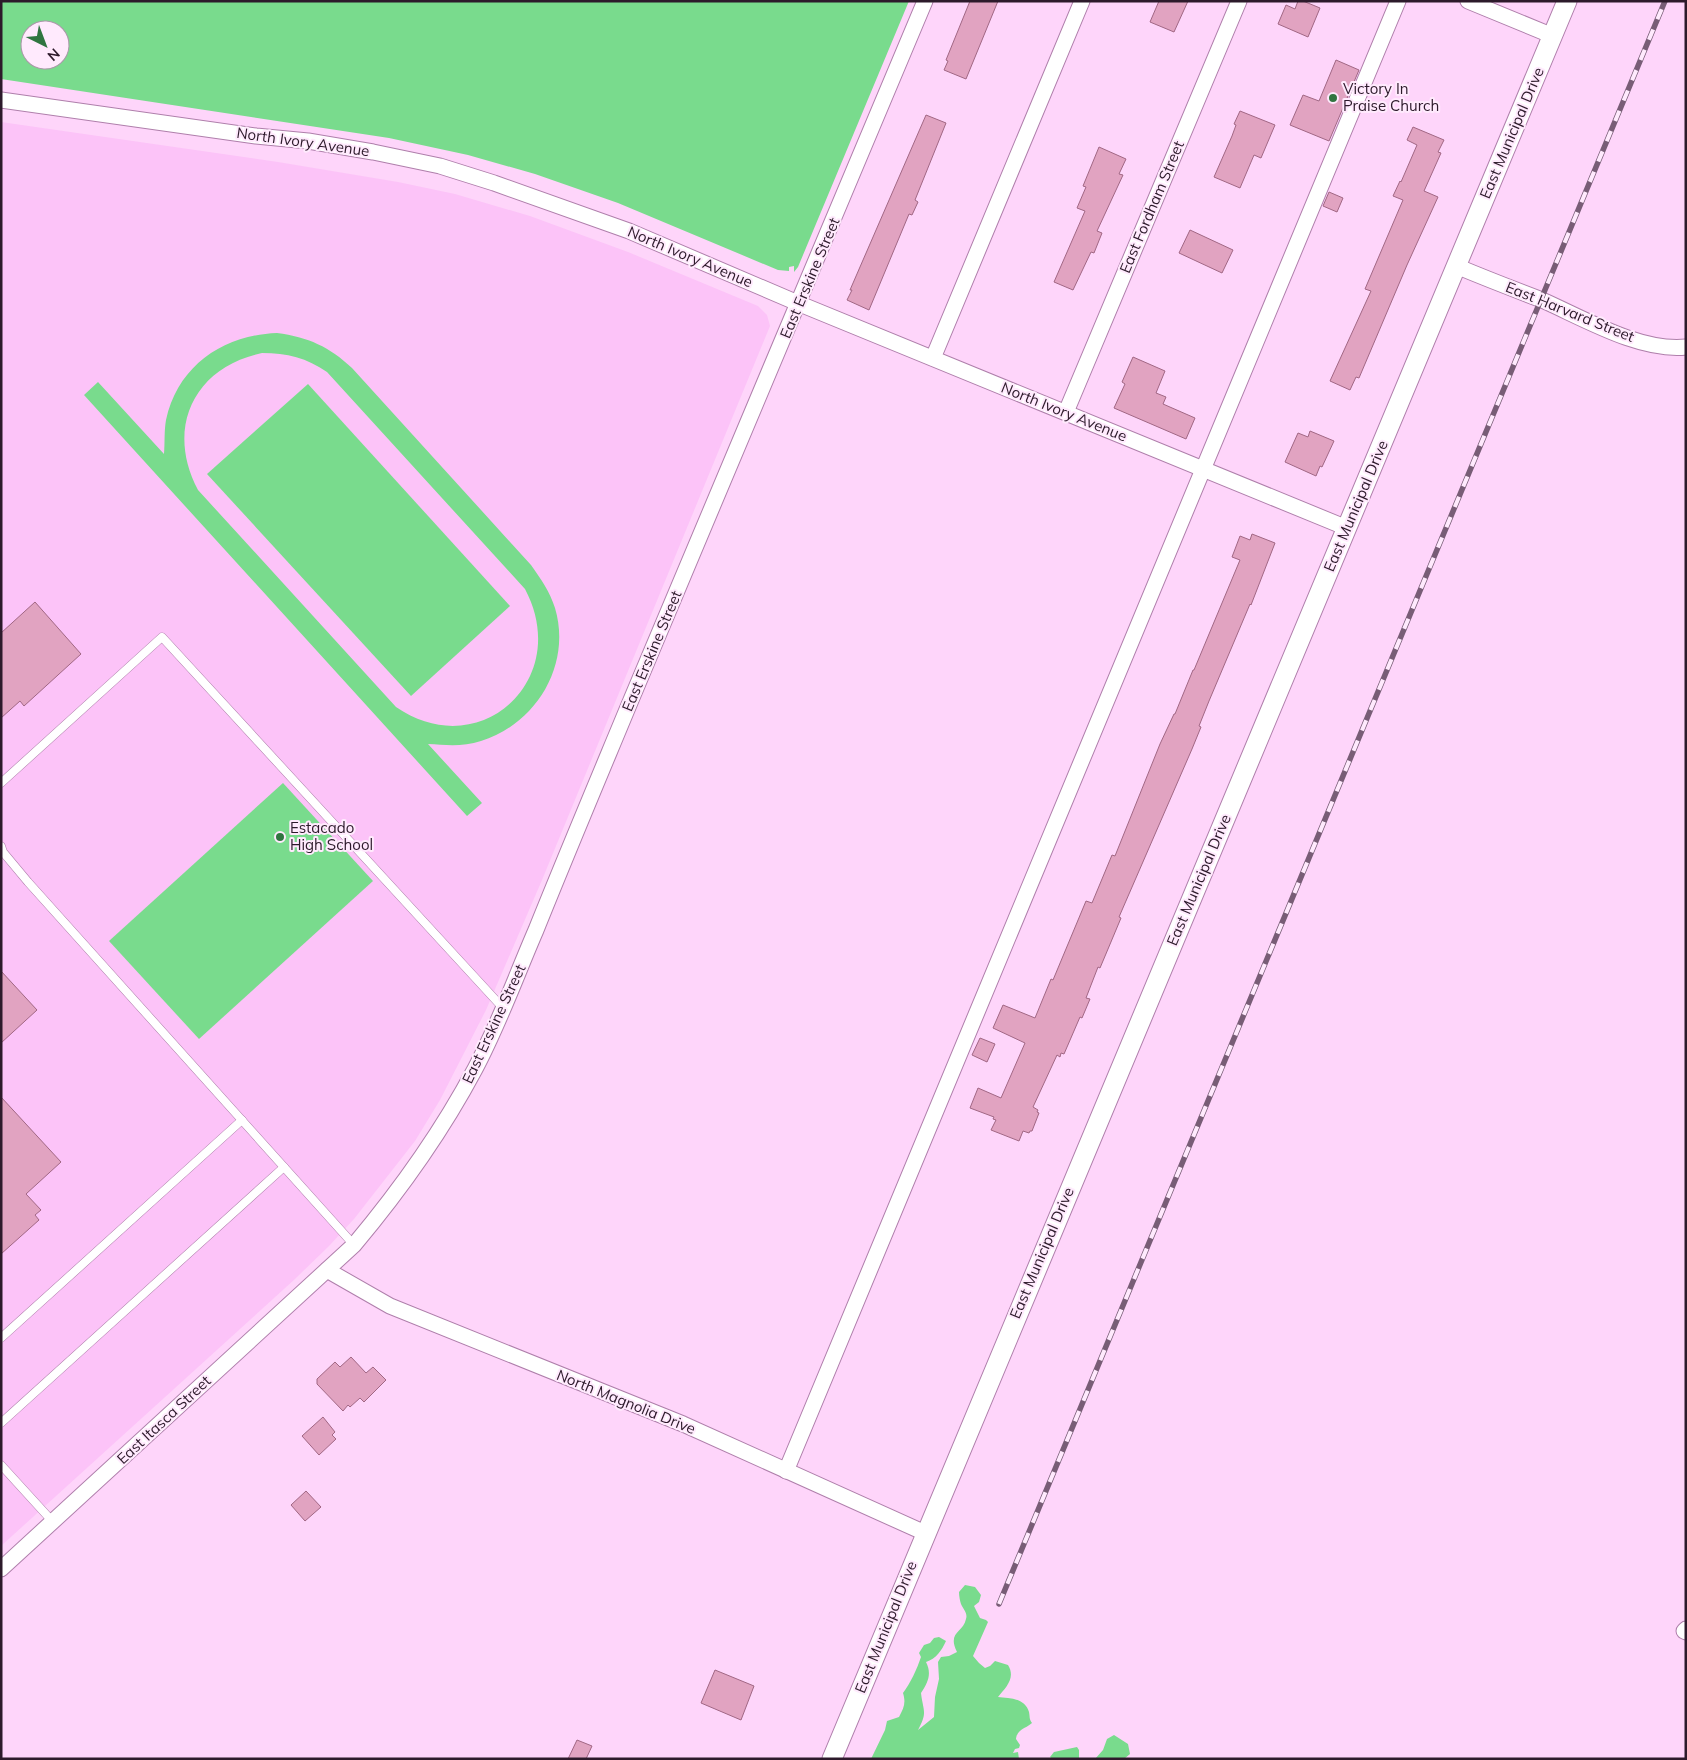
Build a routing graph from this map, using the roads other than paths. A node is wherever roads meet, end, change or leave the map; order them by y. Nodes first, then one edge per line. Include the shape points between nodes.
1 (925, 1) edge
2 (1082, 1) edge
3 (1238, 1) edge
4 (1398, 1) edge
5 (1468, 1) edge
6 (1568, 1) edge
7 (1553, 36) junction
8 (1, 100) edge
9 (1456, 266) junction
10 (800, 304) junction
11 (1654, 344) junction
12 (1686, 347) edge
13 (934, 358) junction
14 (1686, 358) edge
15 (1066, 412) junction
16 (1203, 469) junction
17 (1346, 528) junction
18 (1, 783) edge
19 (1, 846) edge
20 (503, 1008) junction
21 (242, 1120) junction
22 (284, 1167) junction
23 (354, 1245) junction
24 (327, 1270) junction
25 (1, 1338) edge
26 (1, 1424) edge
27 (1, 1465) edge
28 (786, 1471) junction
29 (53, 1522) junction
30 (925, 1533) junction
31 (1, 1569) edge
32 (832, 1759) edge

1 - 10 street, East Erskine Street
2 - 13 street
3 - 15 street, East Fordham Street
4 - 16 street
5 - 7 street
6 - 7 street, East Municipal Drive
7 - 9 street, East Municipal Drive
8 - 10 street, North Ivory Avenue via 308,141 440,166 629,231
9 - 11 street, East Harvard Street via 1621,335
9 - 17 street, East Municipal Drive
10 - 13 street, North Ivory Avenue
10 - 20 street, East Erskine Street
11 - 12 street, East Harvard Street
11 - 14 street
13 - 15 street, North Ivory Avenue
15 - 16 street, North Ivory Avenue
16 - 17 street, North Ivory Avenue
16 - 28 street
17 - 30 street, East Municipal Drive
18 - 20 lane via 162,637
19 - 21 lane via 28,882
20 - 23 street, East Erskine Street via 476,1066 424,1156
21 - 22 lane
21 - 25 lane
22 - 23 lane
22 - 26 lane
23 - 24 street, East Erskine Street
24 - 28 street, North Magnolia Drive via 390,1306 683,1424
24 - 29 street, East Itasca Street
27 - 29 lane
28 - 30 street, North Magnolia Drive
29 - 31 street, East Itasca Street
30 - 32 street, East Municipal Drive

